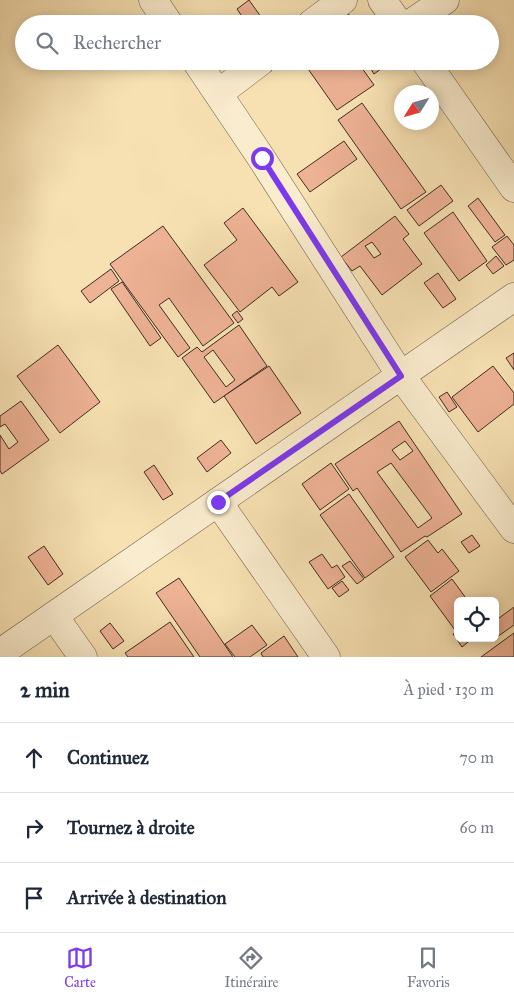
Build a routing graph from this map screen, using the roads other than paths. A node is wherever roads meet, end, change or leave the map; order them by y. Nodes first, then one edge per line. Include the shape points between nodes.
1 (152, 0) edge
2 (343, 0) edge
3 (382, 0) edge
4 (445, 0) edge
5 (163, 15) edge
6 (323, 15) edge
7 (393, 15) edge
8 (423, 15) edge
9 (202, 70) edge
10 (249, 70) edge
11 (431, 70) edge
12 (219, 93) junction
13 (514, 188) edge
14 (514, 297) edge
15 (401, 376) junction
16 (218, 502) junction
17 (514, 529) edge
18 (54, 616) junction
19 (0, 653) edge
20 (83, 657) edge
21 (326, 657) edge

1 - 5 street
2 - 6 street
3 - 7 street
4 - 8 street
9 - 12 street
10 - 12 street
11 - 13 street
12 - 15 street
14 - 15 street
15 - 16 street
15 - 17 street
16 - 18 street
16 - 21 street
18 - 19 street
18 - 20 street

